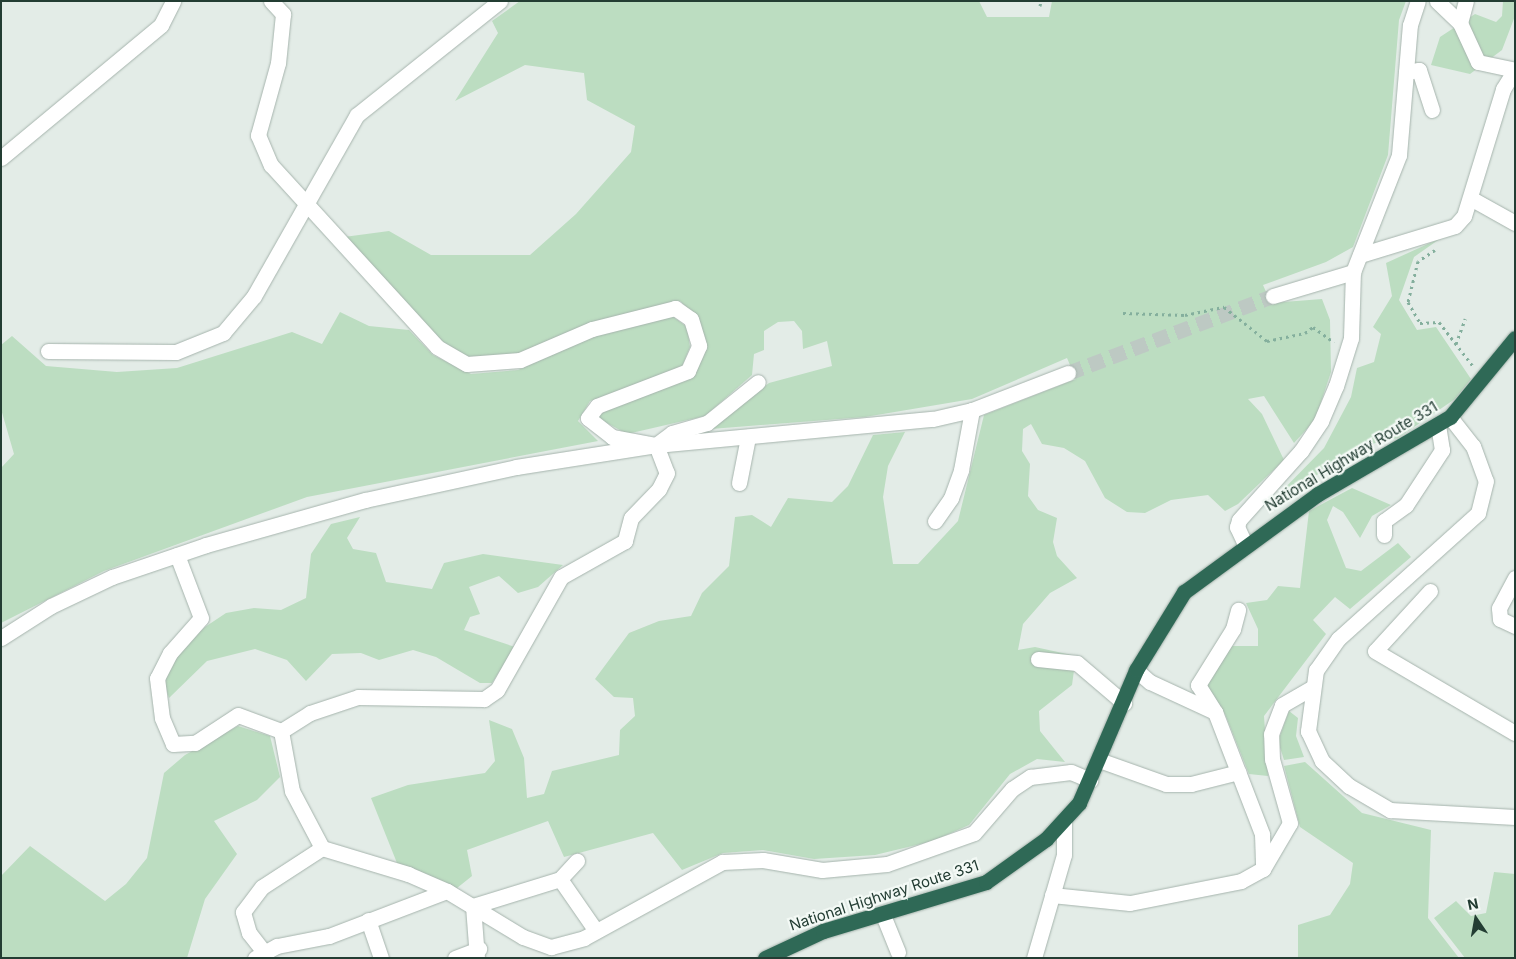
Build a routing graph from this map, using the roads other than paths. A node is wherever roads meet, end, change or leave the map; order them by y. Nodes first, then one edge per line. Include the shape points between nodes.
1 (173, 1) edge
2 (271, 1) edge
3 (500, 1) edge
4 (1418, 1) edge
5 (1437, 1) edge
6 (1466, 1) edge
7 (1460, 23) junction
8 (1406, 72) junction
9 (1513, 75) edge
10 (1432, 110) dead end
11 (1, 158) edge
12 (1472, 199) junction
13 (305, 202) junction
14 (1515, 223) edge
15 (1360, 255) junction
16 (1353, 272) junction
17 (1273, 296) tunnel mouth
18 (1515, 338) edge
19 (48, 351) dead end
20 (1068, 373) tunnel mouth
21 (758, 382) dead end
22 (972, 410) junction
23 (1444, 421) junction
24 (748, 437) junction
25 (656, 445) junction
26 (739, 483) dead end
27 (935, 521) dead end
28 (1384, 535) dead end
29 (1245, 544) junction
30 (177, 555) junction
31 (1515, 578) edge
32 (1430, 591) dead end
33 (1238, 610) dead end
34 (1515, 626) edge
35 (1, 638) edge
36 (1038, 659) dead end
37 (1136, 670) junction
38 (1312, 688) junction
39 (1124, 703) junction
40 (1216, 712) junction
41 (281, 730) junction
42 (1515, 733) edge
43 (1099, 760) junction
44 (1238, 772) junction
45 (1090, 780) junction
46 (1515, 817) edge
47 (1064, 822) junction
48 (322, 848) junction
49 (577, 861) dead end
50 (1263, 869) junction
51 (560, 879) junction
52 (447, 891) junction
53 (1052, 896) junction
54 (472, 906) junction
55 (883, 915) junction
56 (368, 920) junction
57 (596, 931) junction
58 (898, 952) dead end
59 (478, 954) edge
60 (260, 955) edge
61 (381, 958) edge
62 (455, 958) edge
63 (766, 958) edge
64 (1034, 958) edge

1 - 11 street via 161,25
2 - 13 street via 283,14 278,63 258,135 271,165
3 - 13 street via 357,114
4 - 8 street via 1410,25
5 - 7 street
6 - 7 street
7 - 9 street via 1478,62
8 - 10 street via 1419,70
8 - 15 street via 1399,156
9 - 12 street
12 - 14 street
12 - 15 street via 1455,226
13 - 19 street via 254,296 222,332 176,352
13 - 25 street via 437,347 467,364 520,360 592,329 675,308 691,319 699,346 688,371 597,406 588,418 612,437
15 - 16 street
16 - 17 street
16 - 29 street via 1346,352 1321,420 1301,451 1239,520 1237,527
18 - 23 highway, National Highway Route 331
20 - 22 street
21 - 25 street via 708,423 672,433
22 - 24 street via 933,419
22 - 27 street via 962,470 951,498
23 - 28 street via 1442,450 1406,506 1384,521
23 - 29 highway, National Highway Route 331 via 1318,494
23 - 38 street via 1473,446 1486,481 1478,513 1338,639 1316,670
24 - 25 street
24 - 26 street
25 - 30 street via 516,467 365,500
25 - 41 street via 667,473 659,489 631,518 625,541 561,578 497,690 484,699 358,697 310,713
29 - 37 highway, National Highway Route 331 via 1184,592
30 - 35 street via 51,606
30 - 41 street via 201,618 170,653 157,678 162,718 173,744 196,743 238,715
31 - 34 street via 1499,608 1500,618
32 - 42 street via 1375,651
33 - 40 street via 1233,629 1198,685
36 - 39 street via 1077,662
37 - 39 highway, National Highway Route 331
37 - 40 street via 1150,682
38 - 46 street via 1308,731 1322,761 1349,786 1390,810
38 - 50 street via 1282,705 1271,734 1272,759 1290,823
39 - 43 highway, National Highway Route 331
40 - 44 street
41 - 48 street via 292,791
43 - 44 street via 1166,784 1191,784
43 - 45 highway, National Highway Route 331
44 - 50 street via 1262,834
45 - 47 highway, National Highway Route 331
45 - 57 street via 1071,772 1030,777 1012,789 974,833 887,864 822,870 763,860 722,862
47 - 53 street via 1064,855
47 - 55 highway, National Highway Route 331 via 986,882
48 - 52 street via 408,874
48 - 60 street via 262,888 243,912
49 - 51 street
50 - 53 street via 1241,880 1130,903
51 - 54 street
51 - 57 street
52 - 54 street
52 - 56 street
53 - 64 street
54 - 57 street via 523,937 551,947
54 - 59 street
55 - 58 street
55 - 63 highway, National Highway Route 331 via 806,937
56 - 60 street via 329,936
56 - 61 street
59 - 62 street

